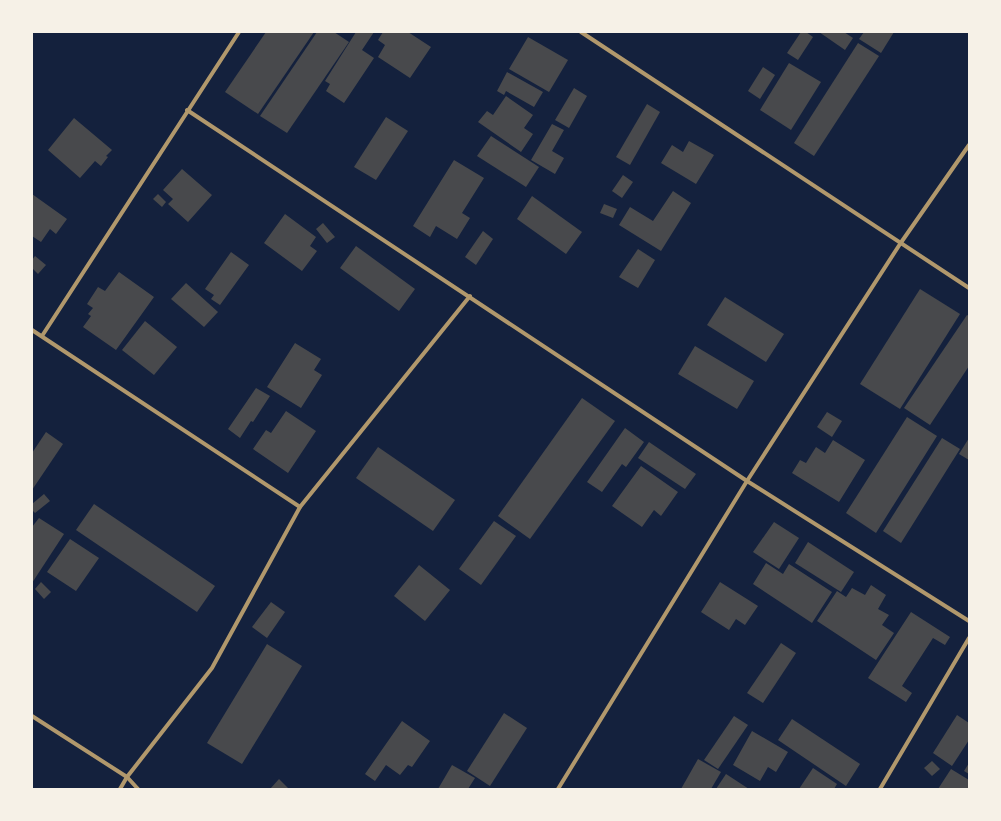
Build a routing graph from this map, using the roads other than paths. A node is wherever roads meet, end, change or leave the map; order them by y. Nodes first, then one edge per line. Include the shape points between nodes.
1 (239, 32) edge
2 (581, 32) edge
3 (187, 110) junction
4 (969, 145) edge
5 (900, 244) junction
6 (969, 288) edge
7 (470, 296) junction
8 (32, 330) edge
9 (42, 336) junction
10 (747, 481) junction
11 (300, 507) junction
12 (969, 621) edge
13 (969, 638) edge
14 (32, 716) edge
15 (127, 777) junction
16 (120, 789) edge
17 (138, 789) edge
18 (558, 789) edge
19 (880, 789) edge

1 - 3 street
2 - 5 street
3 - 7 street
3 - 9 street
4 - 5 street
5 - 6 street
5 - 10 street
7 - 10 street
7 - 11 street
8 - 9 street
9 - 11 street
10 - 12 street
10 - 18 street
11 - 15 street via 212,668
13 - 19 street
14 - 15 street
15 - 16 street
15 - 17 street

